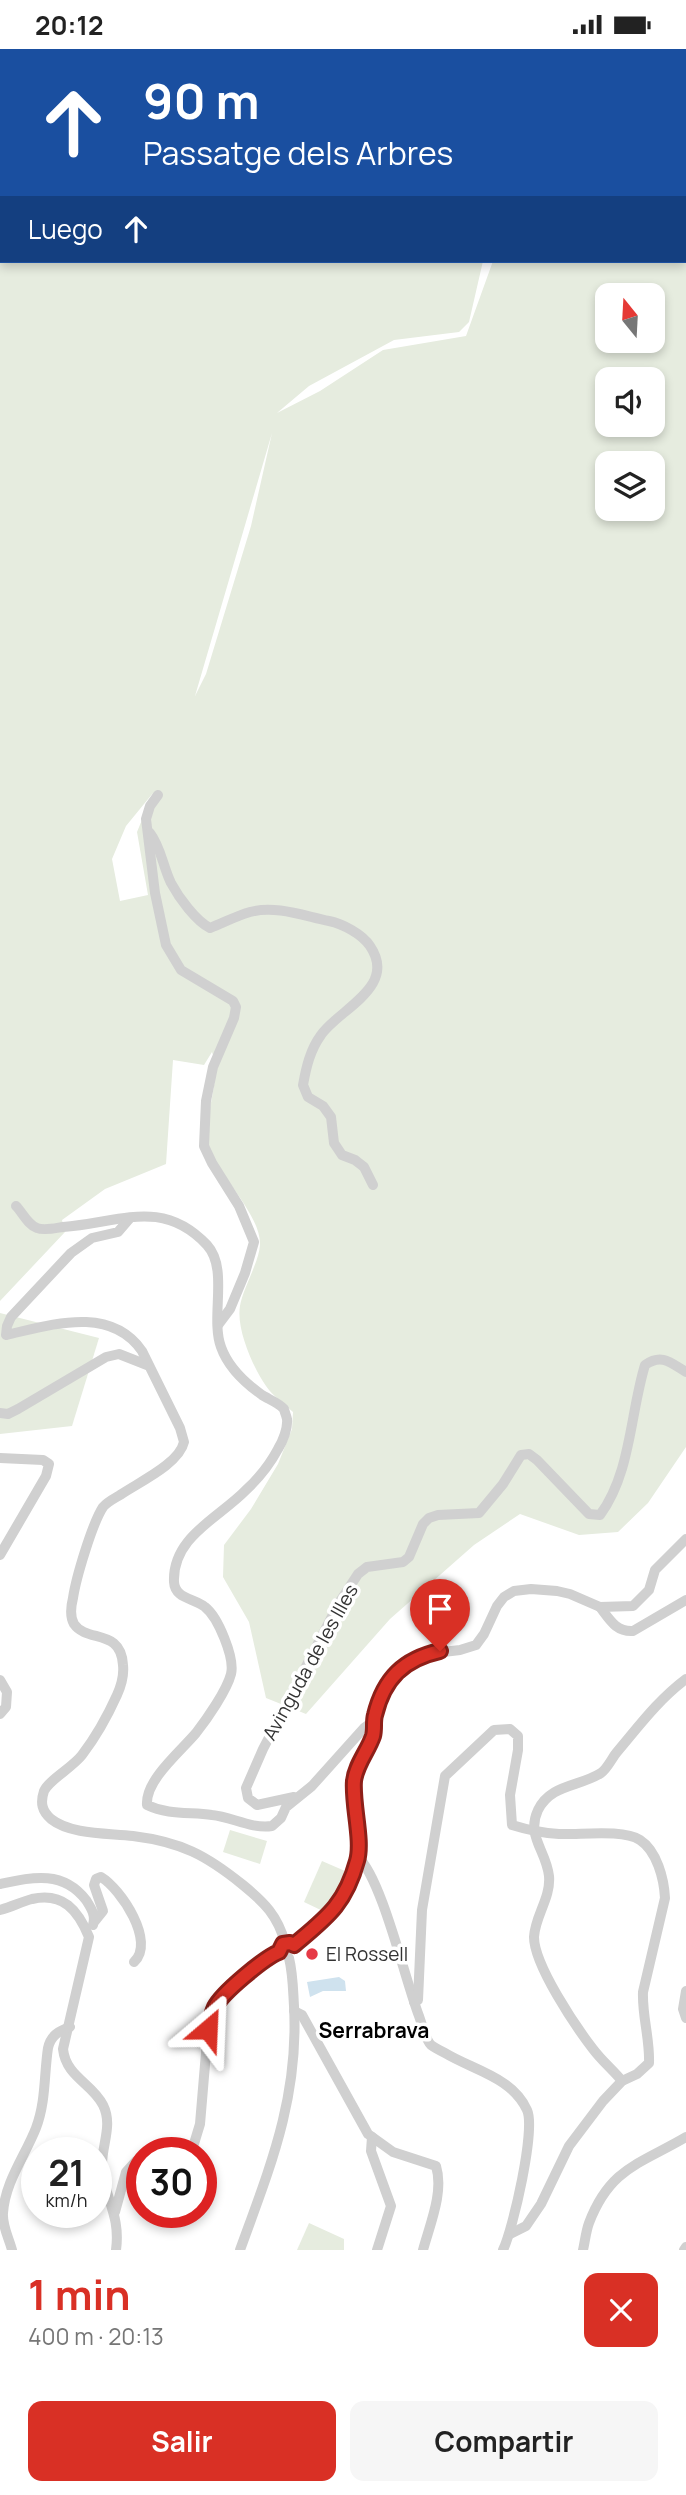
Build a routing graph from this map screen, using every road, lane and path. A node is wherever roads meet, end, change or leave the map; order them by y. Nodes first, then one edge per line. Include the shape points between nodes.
1 (158, 795) dead end
2 (148, 829) junction
3 (373, 1185) dead end
4 (16, 1206) dead end
5 (130, 1218) junction
6 (218, 1325) junction
7 (3, 1336) edge
8 (147, 1365) junction
9 (686, 1373) edge
10 (0, 1413) edge
11 (0, 1458) edge
12 (686, 1539) edge
13 (0, 1555) edge
14 (686, 1600) edge
15 (600, 1607) junction
16 (686, 1679) edge
17 (0, 1680) edge
18 (0, 1713) edge
19 (374, 1720) junction
20 (304, 1792) junction
21 (533, 1832) junction
22 (358, 1857) junction
23 (0, 1884) edge
24 (0, 1910) edge
25 (95, 1921) junction
26 (89, 1937) junction
27 (286, 1947) junction
28 (134, 1962) dead end
29 (686, 1991) edge
30 (414, 2002) junction
31 (294, 2011) junction
32 (686, 2018) edge
33 (70, 2027) junction
34 (622, 2081) junction
35 (196, 2137) edge
36 (372, 2137) junction
37 (686, 2137) edge
38 (126, 2172) edge
39 (115, 2213) junction
40 (510, 2234) junction
41 (12, 2250) edge
42 (116, 2250) edge
43 (240, 2250) edge
44 (377, 2250) edge
45 (423, 2250) edge
46 (503, 2250) edge
47 (583, 2250) edge

1 - 2 street via 146,819
2 - 3 street via 172,883 199,922 210,929 251,912 284,911 336,923 364,938 372,949 376,980 322,1032 303,1085 308,1097 331,1117 334,1143 341,1155 364,1167
2 - 6 street via 166,945 181,970 236,1007 213,1067 204,1146 254,1242 230,1309
4 - 5 street via 38,1229
5 - 6 street via 148,1215 173,1221 207,1245 218,1266
5 - 7 street via 118,1232 92,1238 71,1253 11,1317
6 - 20 street via 220,1346 233,1369 284,1409 288,1420 271,1462 246,1491 196,1531 176,1568 174,1584 181,1596 206,1607 217,1623 232,1673 196,1732 157,1778 146,1805 158,1811 214,1815 264,1827 272,1826
7 - 8 street via 88,1320 135,1342
8 - 10 street via 119,1354 106,1357 18,1409
8 - 27 street via 184,1442 176,1457 104,1506 92,1535 71,1614 82,1630 115,1643 123,1672 118,1693 83,1754 45,1788 41,1803 44,1813 55,1822 90,1833 172,1844 214,1862 266,1904 277,1919
9 - 20 street, Avinguda de les Illes via 666,1358 645,1365 619,1481 600,1515 589,1514 537,1459 521,1455 479,1513 429,1518 410,1557 367,1567 358,1574 299,1679 246,1788 248,1798 257,1805
11 - 13 street via 49,1464
12 - 15 street via 655,1570 649,1590 638,1604
14 - 15 street via 633,1631 616,1627
15 - 19 street via 557,1591 514,1591 497,1606 476,1645 427,1654 398,1668
16 - 21 street via 647,1714 602,1773 559,1789 544,1800
17 - 18 street via 7,1692 6,1707
19 - 20 street
19 - 22 street via 373,1735 354,1780
21 - 30 street via 512,1825 510,1795 518,1736 510,1729 494,1730 445,1776 422,1910 418,2000
21 - 34 street via 548,1864 549,1880 534,1934 539,1957 555,1992 592,2048
21 - 34 street via 628,1836 640,1840 659,1867 665,1898 642,2005 649,2063
22 - 27 street via 337,1907
22 - 30 street via 376,1885
23 - 25 street via 37,1878 62,1880 78,1889
24 - 26 street via 29,1900 63,1900 82,1920
25 - 26 street
25 - 28 street via 103,1911 94,1885 101,1877 136,1922 141,1951
26 - 33 street
27 - 31 street
27 - 35 street via 261,1962 216,2005 208,2029
29 - 32 street
30 - 40 street via 430,2044 491,2074 528,2111 528,2146
31 - 36 street via 302,2015
31 - 43 street via 286,2115
33 - 39 street via 64,2061 96,2095 106,2113 102,2163
33 - 41 street via 56,2032 49,2044 37,2127 6,2200 4,2224
34 - 40 street via 569,2146 526,2226
36 - 44 street via 371,2151 391,2206
36 - 45 street via 393,2152 436,2166 438,2190
37 - 47 street via 613,2181 588,2225
38 - 39 street
39 - 42 street
40 - 46 street

